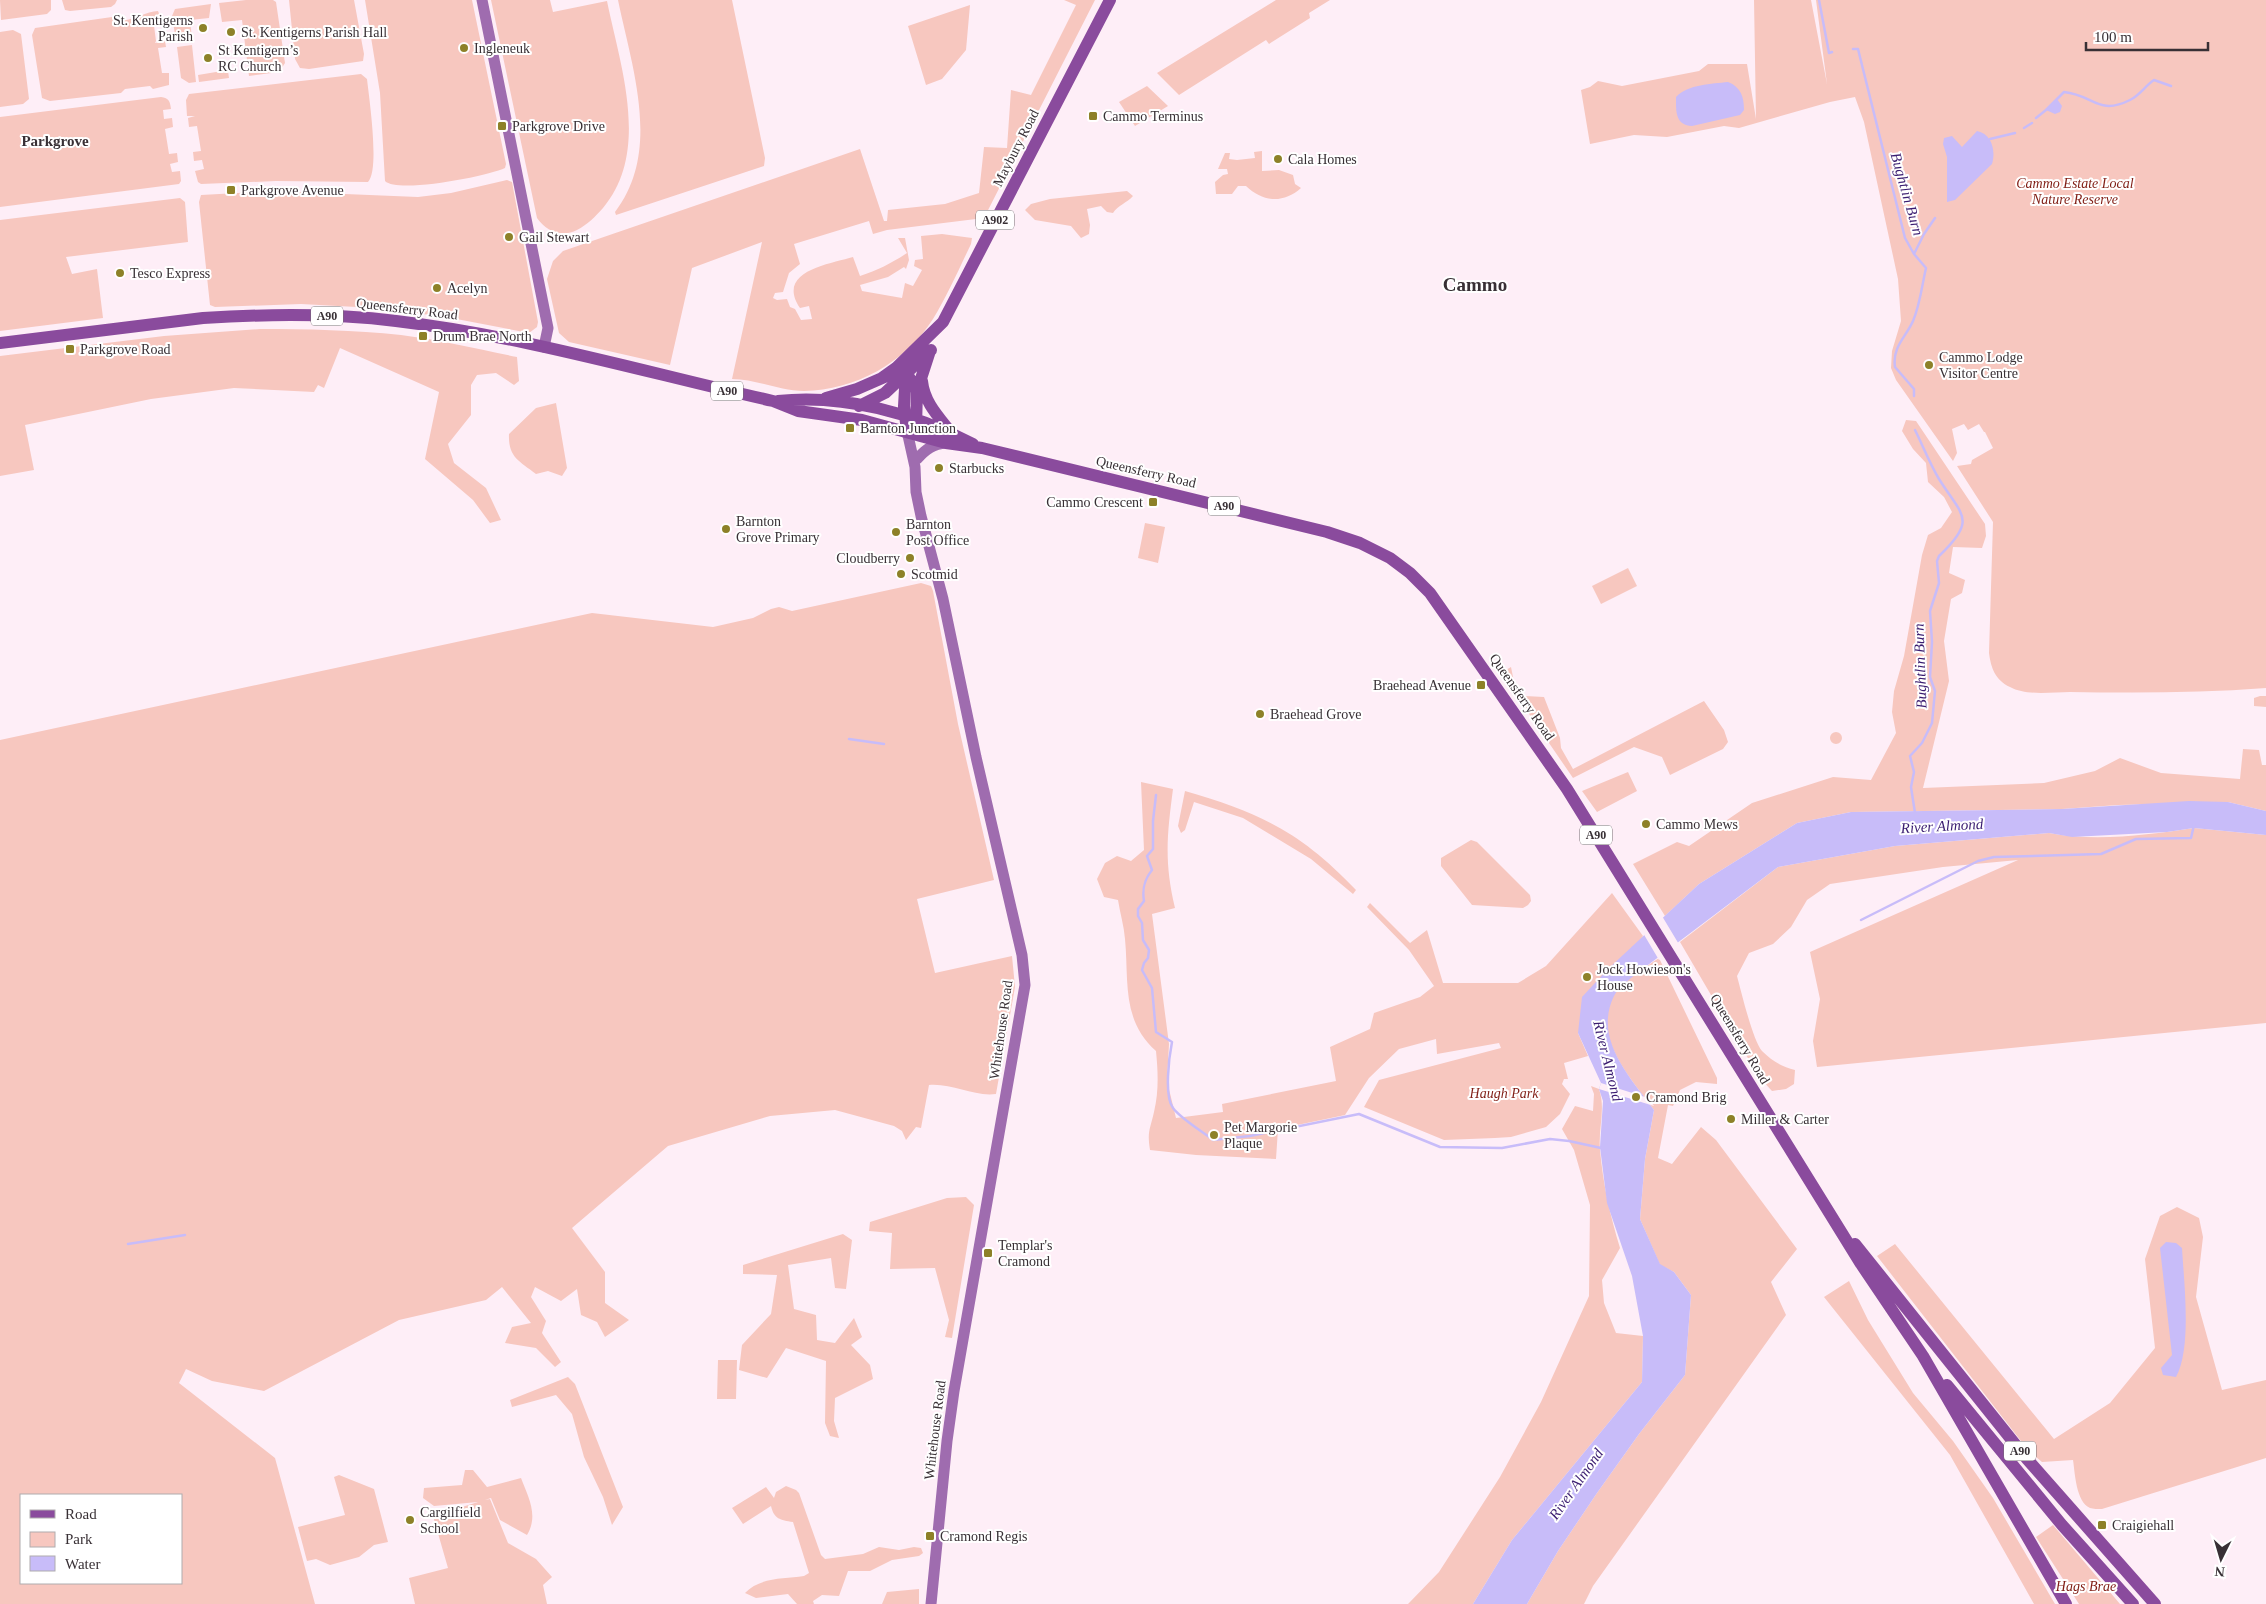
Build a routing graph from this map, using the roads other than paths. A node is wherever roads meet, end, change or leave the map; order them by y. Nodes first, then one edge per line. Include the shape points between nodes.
1 (482, 0) edge
2 (1110, 0) edge
3 (943, 322) junction
4 (548, 328) junction
5 (0, 343) edge
6 (544, 347) junction
7 (931, 350) junction
8 (566, 352) junction
9 (910, 356) junction
10 (923, 371) junction
11 (906, 374) junction
12 (882, 378) junction
13 (917, 391) junction
14 (816, 399) junction
15 (773, 401) junction
16 (860, 406) junction
17 (830, 416) junction
18 (911, 417) junction
19 (912, 432) junction
20 (950, 438) junction
21 (916, 463) junction
22 (1838, 1225) junction
23 (1923, 1356) junction
24 (931, 1604) edge
25 (2066, 1604) edge
26 (2133, 1604) edge
27 (2155, 1604) edge

1 - 4 street
2 - 3 main road, Maybury Road / A902
3 - 7 main road, A902
3 - 9 main road, Maybury Road / A902
4 - 6 street
4 - 8 street via 554,343
5 - 6 main road, Queensferry Road / A90 via 203,318 269,315 394,320
6 - 8 main road, Queensferry Road / A90
7 - 10 main road, A902
7 - 11 main road, A902
8 - 15 main road, Queensferry Road / A90
9 - 11 main road, A902
9 - 12 main road, A902
10 - 13 main road, A902
10 - 20 main road, A902 via 924,394
11 - 12 main road, A902 via 896,372
11 - 13 main road
11 - 16 main road, A902 via 885,393
11 - 18 main road, A902
12 - 14 main road, A902 via 841,394
13 - 18 main road, A902
14 - 15 main road, Queensferry Road / A90
14 - 16 main road, Queensferry Road / A90
15 - 17 main road, Queensferry Road / A90 via 798,411
16 - 17 main road, A902
16 - 18 main road, Queensferry Road / A90
17 - 19 main road, Queensferry Road / A90
18 - 19 main road, A902
18 - 20 main road, Queensferry Road / A90
19 - 20 main road, Queensferry Road / A90
19 - 21 street, Whitehouse Road
20 - 21 street via 929,448
20 - 22 main road, Queensferry Road / A90 via 1327,532 1360,543 1399,564 1443,609 1567,789
21 - 24 street, Whitehouse Road via 916,492 1022,955 1025,985 953,1399
22 - 23 main road, A90
22 - 27 main road, A90 via 1870,1260 2027,1459
23 - 25 main road
23 - 26 main road, A90 via 2062,1525

